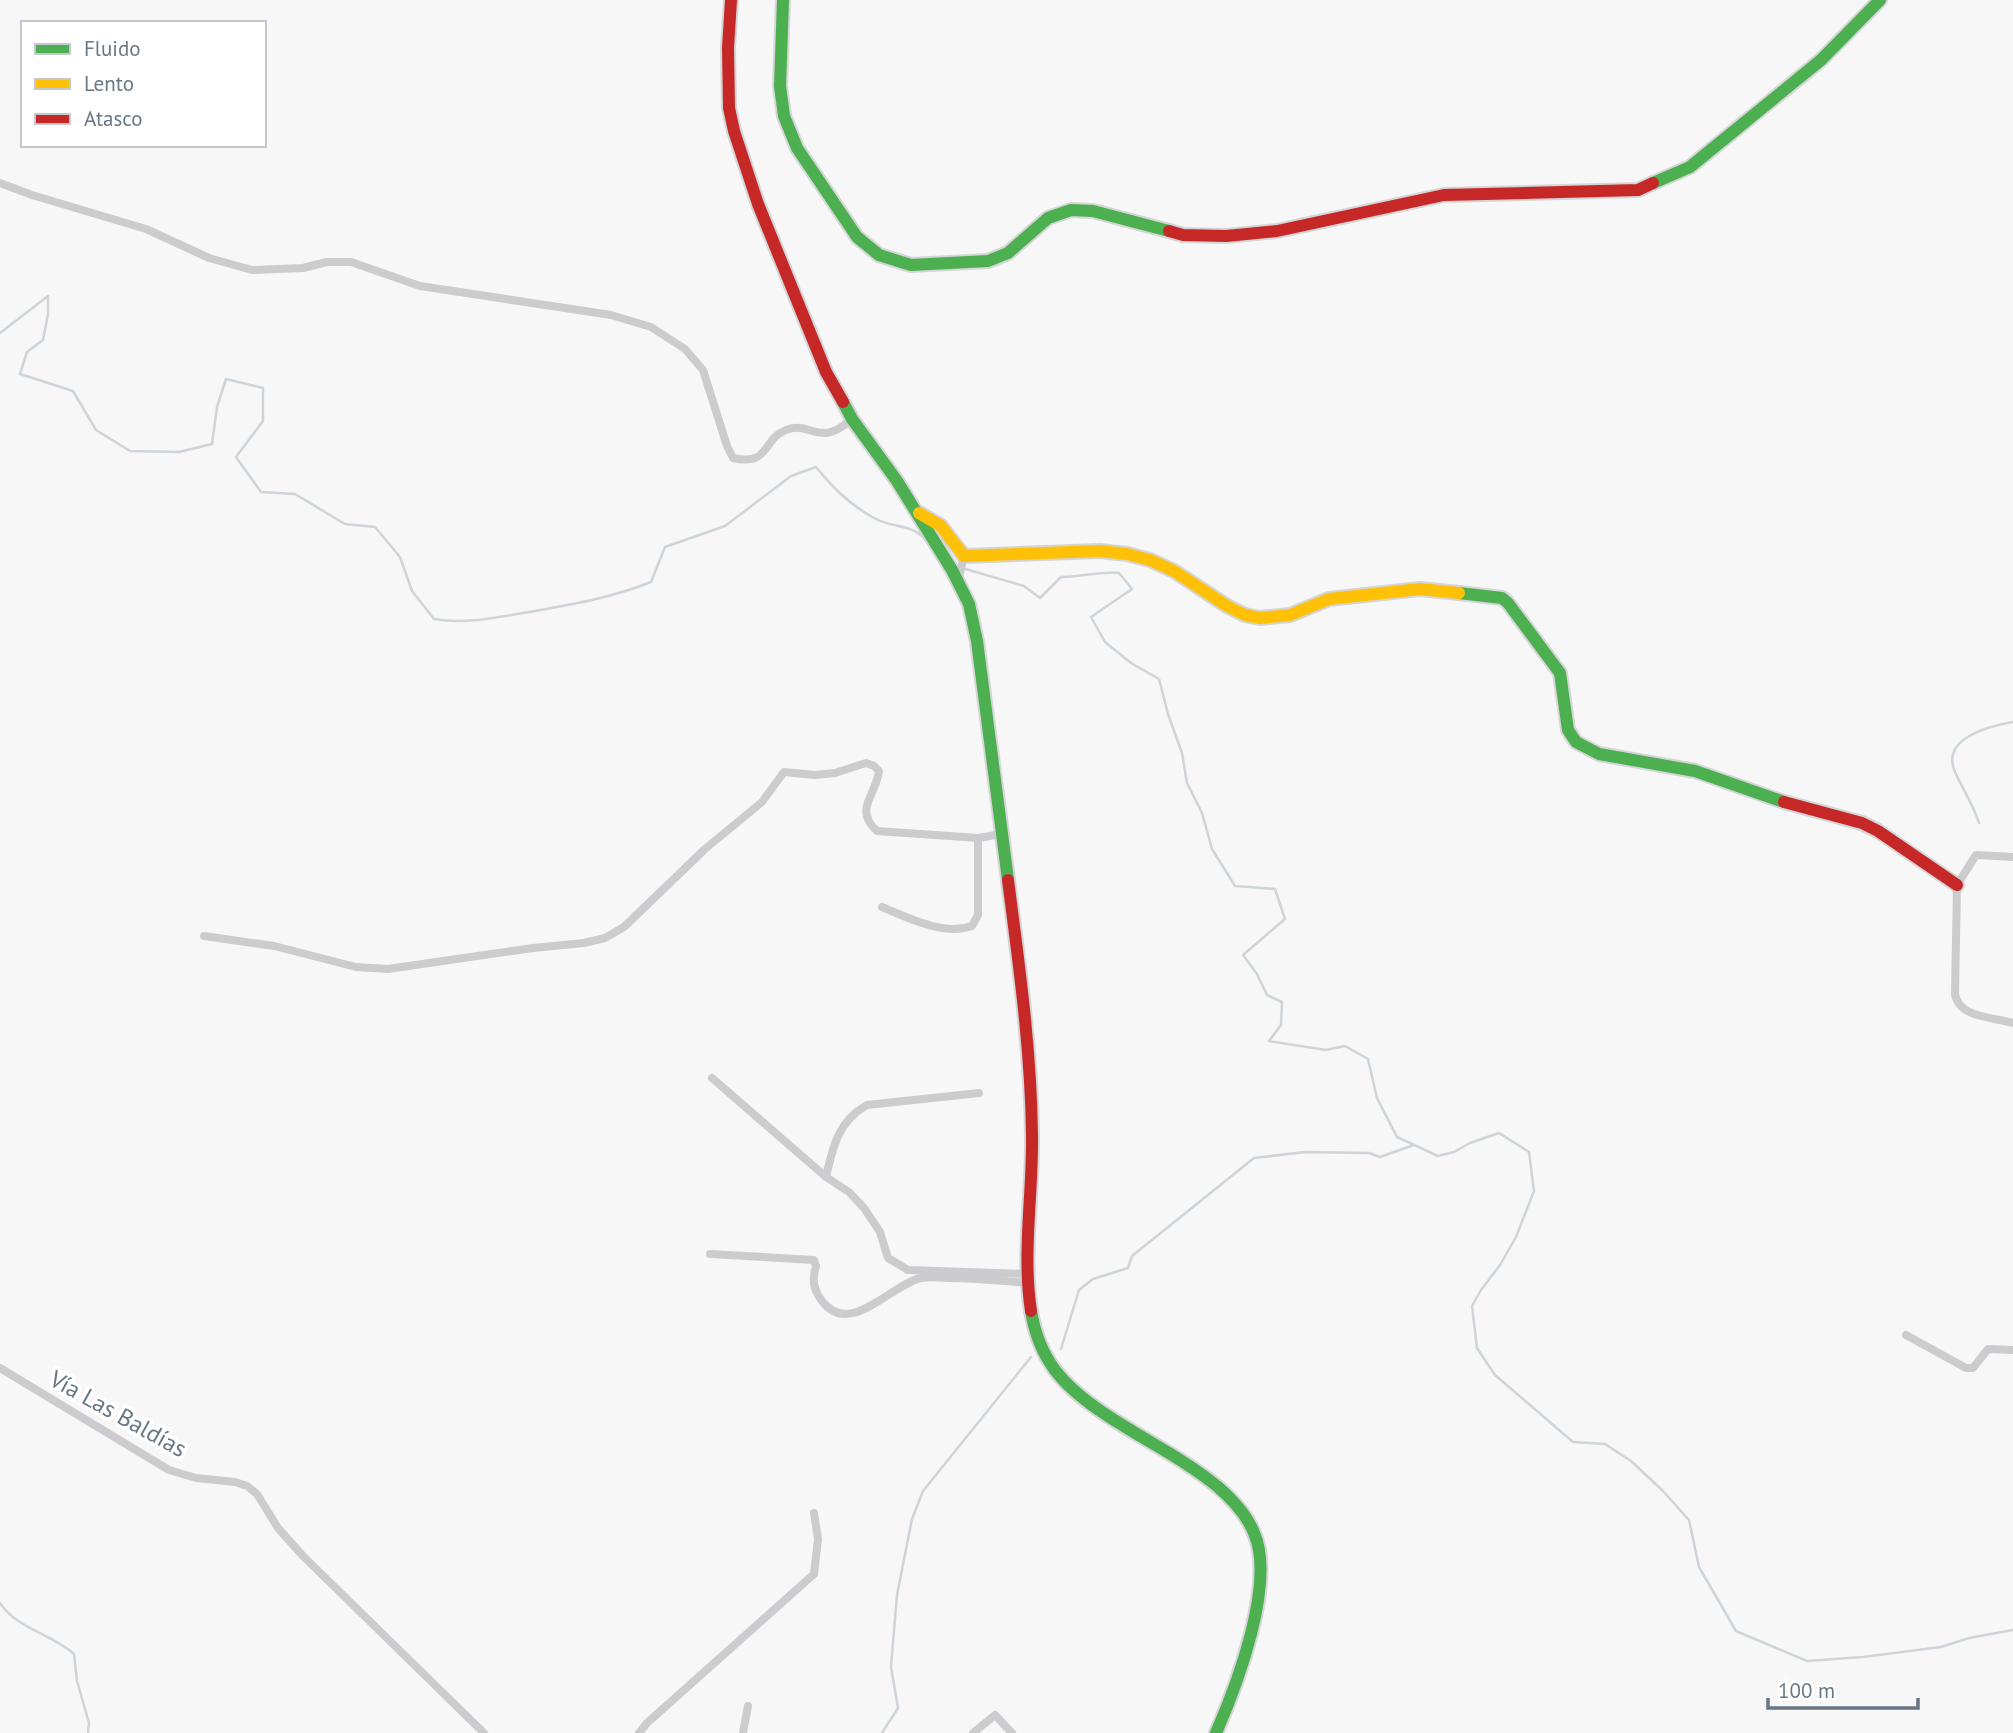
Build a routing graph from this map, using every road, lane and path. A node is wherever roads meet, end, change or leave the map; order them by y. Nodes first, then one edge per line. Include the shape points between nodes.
1 (731, 0) edge
2 (783, 0) edge
3 (1880, 0) edge
4 (0, 183) edge
5 (852, 419) junction
6 (918, 513) junction
7 (960, 569) junction
8 (1002, 834) junction
9 (978, 838) junction
10 (2013, 856) edge
11 (1957, 885) junction
12 (882, 907) dead end
13 (204, 936) dead end
14 (2013, 1023) edge
15 (712, 1078) dead end
16 (979, 1093) dead end
17 (826, 1177) junction
18 (710, 1254) dead end
19 (1029, 1278) junction
20 (1906, 1335) dead end
21 (2013, 1350) edge
22 (0, 1368) edge
23 (814, 1513) dead end
24 (748, 1706) dead end
25 (484, 1733) edge
26 (639, 1733) edge
27 (743, 1733) edge
28 (973, 1733) edge
29 (1012, 1733) edge
30 (1216, 1733) edge

1 - 5 street via 727,82 734,131 758,204 822,361
2 - 3 street via 780,86 784,116 797,148 857,237 879,255 911,265 988,261 1008,253 1048,218 1071,210 1093,211 1183,235 1226,236 1277,232 1444,195 1638,190 1690,167 1821,60
4 - 5 street via 146,229 209,258 252,270 351,262 420,286 586,310 651,327 685,349 703,370 733,458 759,457 785,430 832,433
5 - 6 street
6 - 7 street via 943,554
6 - 7 street via 948,532
7 - 8 street via 977,641
7 - 11 street via 1100,551 1127,554 1174,571 1227,606 1260,618 1290,615 1329,599 1420,589 1502,598 1560,673 1568,730 1584,748 1695,771 1862,823
8 - 9 street
8 - 19 street via 1028,1041
9 - 12 street via 978,915 972,926 946,929
9 - 13 street via 877,831 866,815 878,781 879,771 874,766 815,775 784,772 762,802 624,927 605,938 388,969 356,967 274,946
10 - 11 street via 1976,855
11 - 14 street via 1956,1002 1967,1012
15 - 17 street
16 - 17 street via 867,1105 841,1128
17 - 19 street via 864,1208 880,1232 888,1258 908,1270
18 - 19 street via 814,1260 817,1294 828,1308 847,1316 922,1278
19 - 30 street via 1040,1346 1061,1381 1205,1477 1247,1516 1262,1560 1262,1586 1228,1708
20 - 21 street via 1973,1368 1987,1349
22 - 25 street, Vía Las Baldías via 169,1470 235,1482 257,1493 278,1528
23 - 26 street via 818,1539 814,1574
24 - 27 street
28 - 29 street via 995,1715

